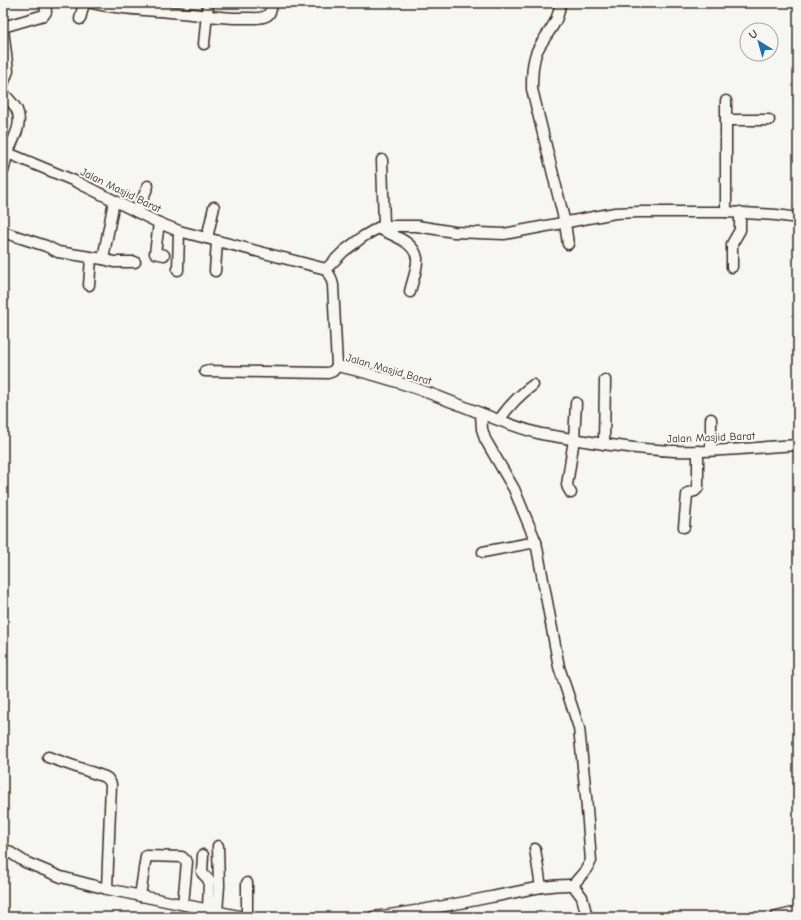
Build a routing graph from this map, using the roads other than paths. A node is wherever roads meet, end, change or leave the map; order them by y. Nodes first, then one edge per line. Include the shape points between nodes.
1 (45, 3) edge
2 (84, 3) edge
3 (92, 3) edge
4 (208, 3) edge
5 (272, 3) edge
6 (560, 3) edge
7 (104, 4) edge
8 (207, 16) junction
9 (80, 19) dead end
10 (3, 28) edge
11 (204, 44) dead end
12 (3, 84) edge
13 (3, 93) edge
14 (726, 101) dead end
15 (726, 120) junction
16 (769, 120) dead end
17 (6, 152) edge
18 (382, 160) dead end
19 (3, 171) edge
20 (148, 186) dead end
21 (114, 201) junction
22 (214, 207) dead end
23 (137, 212) junction
24 (726, 212) junction
25 (740, 212) junction
26 (798, 218) edge
27 (159, 223) junction
28 (565, 223) junction
29 (381, 227) junction
30 (179, 231) junction
31 (3, 232) edge
32 (212, 240) junction
33 (568, 244) dead end
34 (164, 256) dead end
35 (91, 258) junction
36 (103, 259) junction
37 (135, 262) dead end
38 (732, 267) dead end
39 (326, 269) junction
40 (178, 270) dead end
41 (215, 271) dead end
42 (89, 285) dead end
43 (410, 292) dead end
44 (337, 366) junction
45 (205, 371) dead end
46 (605, 380) dead end
47 (533, 385) dead end
48 (576, 404) dead end
49 (481, 414) junction
50 (711, 419) dead end
51 (499, 420) junction
52 (574, 439) junction
53 (604, 444) junction
54 (798, 445) edge
55 (711, 450) junction
56 (698, 451) junction
57 (571, 493) dead end
58 (684, 527) dead end
59 (536, 542) junction
60 (483, 552) dead end
61 (48, 757) dead end
62 (218, 846) dead end
63 (3, 848) edge
64 (536, 849) dead end
65 (203, 855) dead end
66 (247, 883) dead end
67 (541, 887) junction
68 (107, 889) junction
69 (577, 890) junction
70 (140, 896) junction
71 (183, 904) junction
72 (212, 911) junction
73 (798, 912) edge
74 (244, 917) edge
75 (247, 917) edge
76 (373, 917) edge
77 (587, 917) edge
78 (776, 917) edge

1 - 10 street via 44,15
2 - 9 street
3 - 7 street
4 - 8 street
5 - 8 street via 270,12 261,18
6 - 28 street via 558,19 535,57 532,89
7 - 8 street
8 - 11 street
10 - 12 street via 8,71
13 - 17 street via 17,110 18,116 17,133
14 - 15 street
15 - 16 street
15 - 24 street
17 - 19 street
17 - 21 street, Jalan Masjid Barat via 77,182
18 - 29 street
20 - 23 street
21 - 23 street, Jalan Masjid Barat
21 - 36 street
22 - 32 street
23 - 27 street, Jalan Masjid Barat
24 - 25 street
24 - 28 street via 659,211 615,214
25 - 26 street
25 - 38 street via 740,230 732,244
27 - 30 street, Jalan Masjid Barat
27 - 34 street via 155,253
28 - 29 street via 504,234 454,232 417,226
28 - 33 street
29 - 39 street via 350,246
29 - 43 street via 408,243 415,253 417,258
30 - 32 street, Jalan Masjid Barat
30 - 40 street
31 - 35 street via 58,252
32 - 39 street, Jalan Masjid Barat
32 - 41 street
35 - 36 street
35 - 42 street
36 - 37 street
39 - 44 street, Jalan Masjid Barat via 333,285
44 - 45 street via 328,373
44 - 49 street, Jalan Masjid Barat via 428,393
46 - 53 street
47 - 51 street via 513,401
48 - 52 street
49 - 51 street, Jalan Masjid Barat
49 - 59 street via 485,439 514,489
50 - 55 street
51 - 52 street, Jalan Masjid Barat via 525,430
52 - 53 street, Jalan Masjid Barat
52 - 57 street via 567,485
53 - 56 street, Jalan Masjid Barat via 649,450
54 - 55 street, Jalan Masjid Barat
55 - 56 street, Jalan Masjid Barat
56 - 58 street via 698,488 687,495
59 - 60 street
59 - 69 street via 559,667 574,710 581,743 590,861
61 - 68 street via 105,777 111,784
62 - 72 street via 219,886
63 - 68 street via 25,862 61,877
64 - 67 street
65 - 72 street via 202,872 208,880
66 - 75 street
67 - 69 street via 556,885
67 - 76 street
68 - 70 street
69 - 77 street
70 - 71 street
70 - 71 street via 146,856 182,858 187,862
71 - 72 street
72 - 74 street
73 - 78 street

